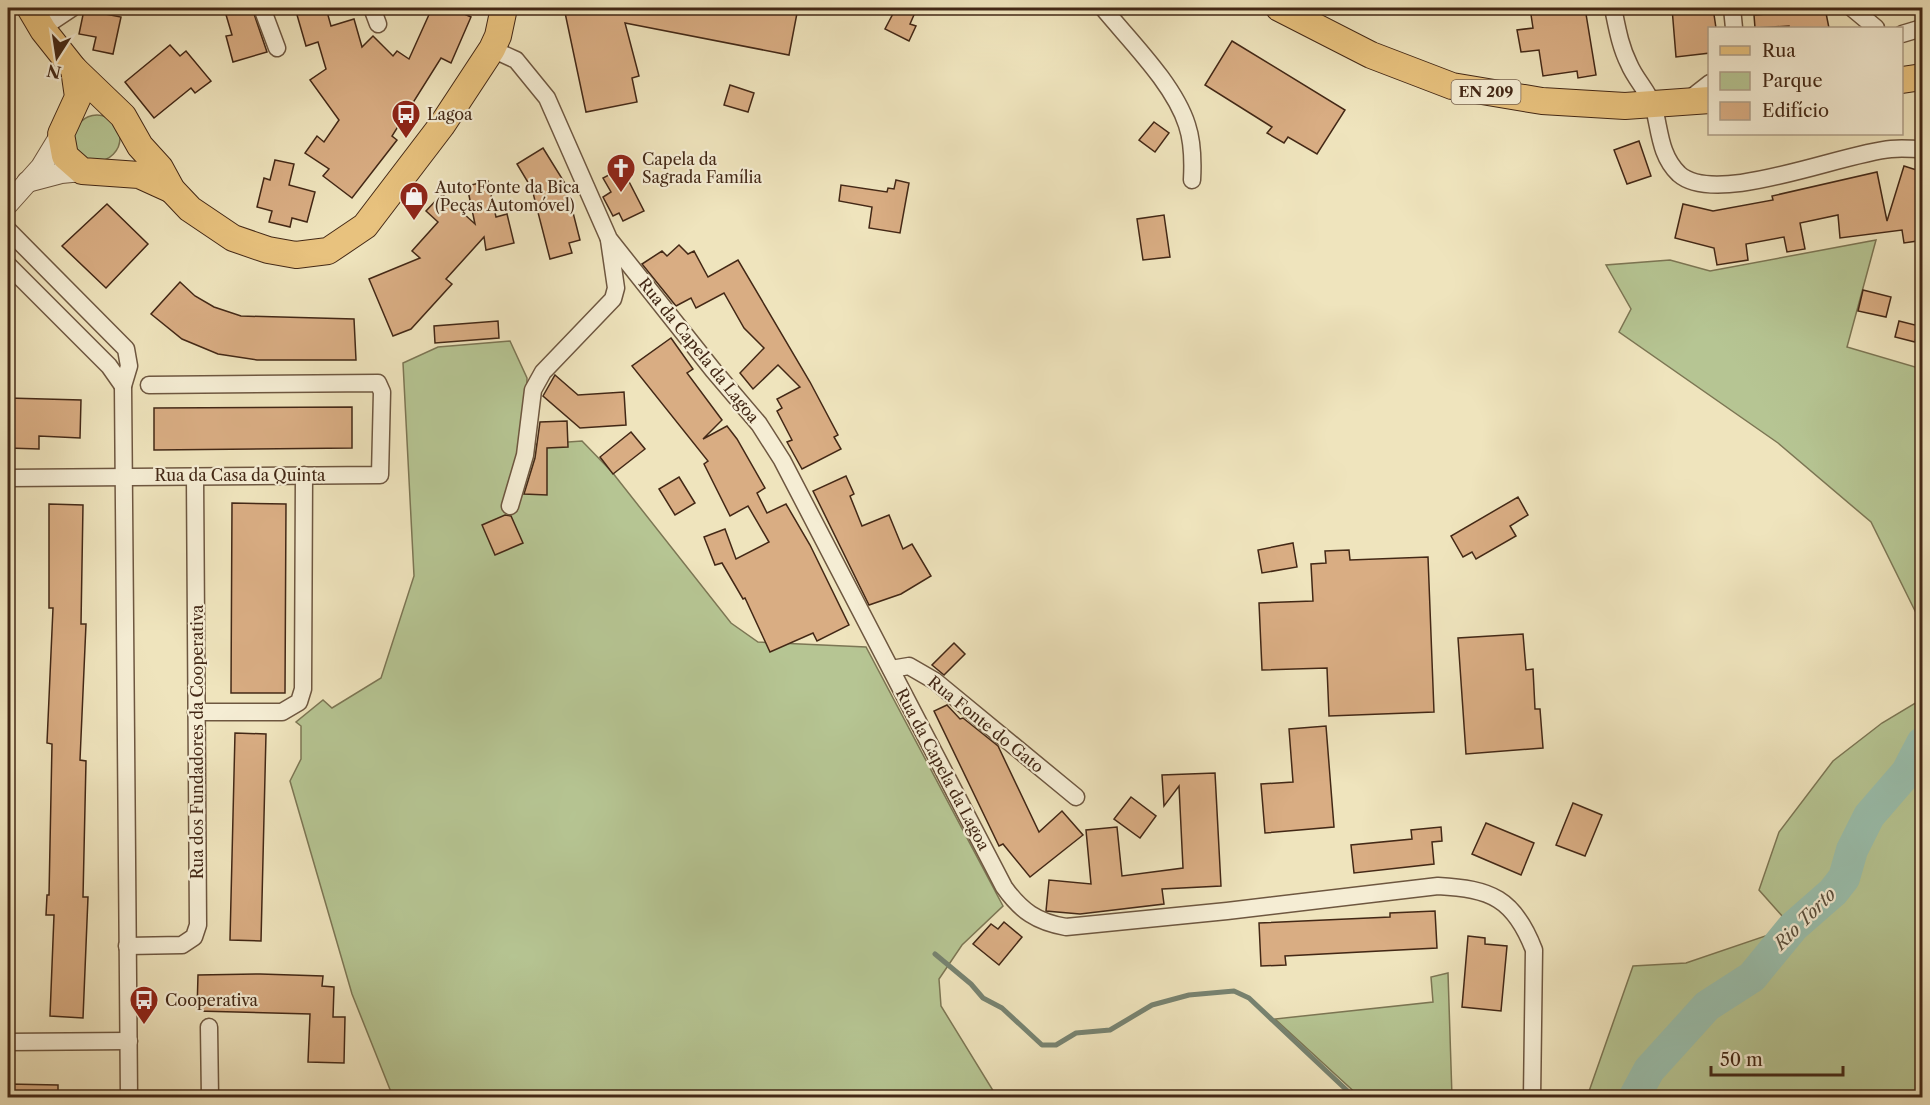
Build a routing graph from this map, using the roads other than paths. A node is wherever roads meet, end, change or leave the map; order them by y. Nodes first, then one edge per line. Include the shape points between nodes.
1 (72, 8) edge
2 (262, 8) edge
3 (372, 8) edge
4 (504, 8) edge
5 (1104, 8) edge
6 (1279, 8) edge
7 (1613, 8) edge
8 (1732, 8) edge
9 (1852, 8) edge
10 (36, 18) edge
11 (378, 24) dead end
12 (1734, 27) edge
13 (1875, 27) edge
14 (1923, 28) edge
15 (1903, 34) edge
16 (277, 48) dead end
17 (492, 49) junction
18 (74, 69) junction
19 (1923, 77) edge
20 (1903, 80) edge
21 (1708, 86) edge
22 (1697, 101) edge
23 (1653, 106) junction
24 (121, 117) junction
25 (66, 124) junction
26 (1923, 149) edge
27 (94, 172) junction
28 (1192, 180) dead end
29 (27, 182) junction
30 (171, 190) junction
31 (8, 204) edge
32 (8, 230) edge
33 (609, 239) junction
34 (8, 265) edge
35 (104, 327) junction
36 (87, 343) junction
37 (149, 385) dead end
38 (123, 386) junction
39 (304, 475) junction
40 (124, 476) junction
41 (195, 476) junction
42 (8, 477) edge
43 (510, 506) dead end
44 (891, 669) junction
45 (196, 712) junction
46 (1077, 796) dead end
47 (127, 946) junction
48 (209, 1027) dead end
49 (129, 1041) junction
50 (8, 1042) edge
51 (129, 1098) edge
52 (210, 1098) edge
53 (1532, 1098) edge

1 - 10 street
2 - 16 street
3 - 11 street
4 - 17 main road
5 - 28 street via 1170,92 1187,124 1193,155
6 - 23 main road, EN 209 via 1371,55 1452,86 1542,101
7 - 23 street via 1629,65
8 - 12 street
9 - 13 street
10 - 18 main road
14 - 15 street
17 - 30 main road via 442,125 365,226 328,251 296,255 233,238 199,217
17 - 33 street, Rua da Capela da Lagoa via 516,60 547,98
18 - 24 main road
18 - 25 main road via 78,97
19 - 20 main road
21 - 22 street
22 - 23 main road, EN 209
23 - 26 street via 1669,162 1680,174 1703,186 1734,184 1890,149
24 - 25 main road via 92,104
24 - 27 main road via 130,149 116,168
24 - 30 main road via 160,168
25 - 27 main road via 65,156
25 - 29 street
27 - 29 street via 61,173
27 - 30 main road via 139,175
29 - 31 street
32 - 35 street
33 - 43 street via 616,288 613,299 543,372 533,390 525,455
33 - 44 street, Rua da Capela da Lagoa via 759,424 782,460
34 - 36 street
35 - 36 street
35 - 38 street via 126,350 129,366
36 - 38 street
37 - 39 street, Rua da Casa da Quinta via 378,383 382,392 380,475
38 - 40 street
39 - 41 street, Rua da Casa da Quinta
39 - 45 street via 303,689 298,702 282,712
40 - 41 street, Rua da Casa da Quinta
40 - 42 street, Rua da Casa da Quinta
40 - 47 street
41 - 45 street, Rua dos Fundadores da Cooperativa
44 - 46 street, Rua Fonte do Gato via 909,666 935,681
44 - 53 street, Rua da Capela da Lagoa via 1004,887 1021,909 1045,924 1066,927 1438,886 1472,888 1495,896 1513,910 1534,950
45 - 47 street, Rua dos Fundadores da Cooperativa via 198,925 194,938 182,945
47 - 49 street
48 - 52 street
49 - 50 street
49 - 51 street

